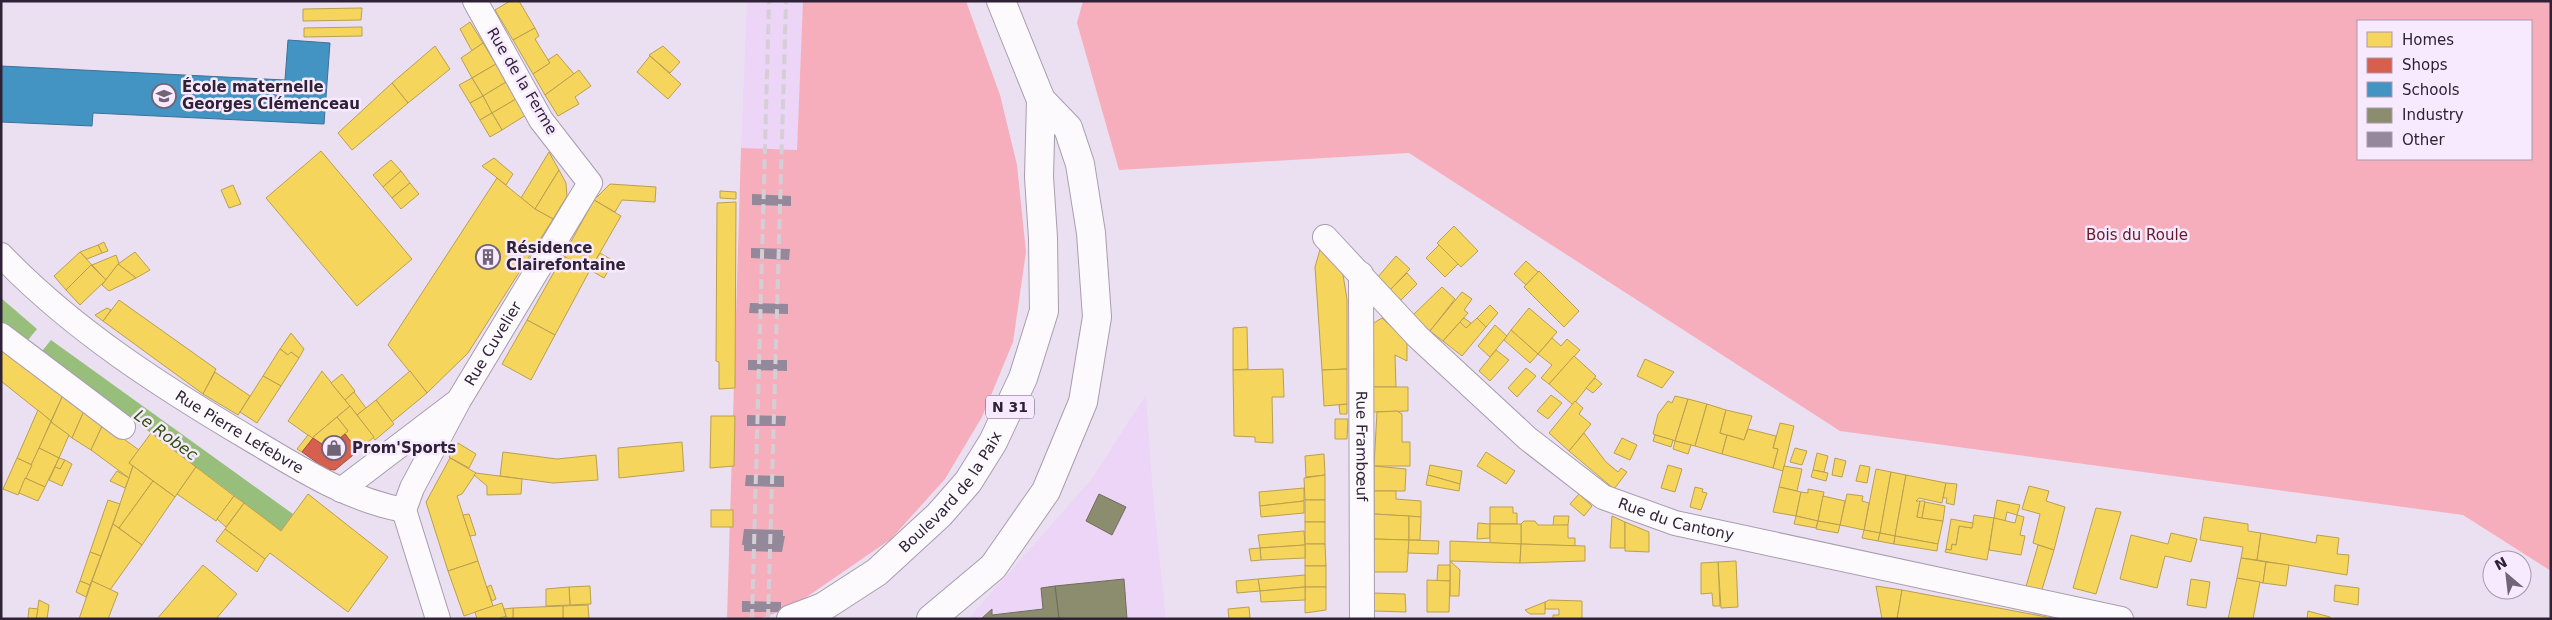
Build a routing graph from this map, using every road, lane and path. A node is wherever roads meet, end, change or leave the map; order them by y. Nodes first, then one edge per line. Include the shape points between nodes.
1 (475, 1) edge
2 (1001, 1) edge
3 (1041, 100) junction
4 (590, 183) joint
5 (1325, 236) dead end
6 (1, 255) edge
7 (1361, 274) junction
8 (1, 335) edge
9 (459, 400) junction
10 (123, 427) dead end
11 (341, 490) junction
12 (404, 510) junction
13 (438, 619) edge
14 (791, 619) edge
15 (931, 619) edge
16 (1362, 619) edge
17 (2121, 619) edge

1 - 4 street, Rue de la Ferme via 541,120
2 - 3 main road, Boulevard de la Paix / N 31
3 - 14 main road, Boulevard de la Paix / N 31 via 1039,177 1044,310 1023,378 994,442 968,482 939,515 877,572 824,607
3 - 15 main road, Boulevard de la Paix / N 31 via 1068,128 1080,164 1092,233 1096,317 1083,402 1046,491 993,567
4 - 9 street, Rue Cuvelier
5 - 7 street, Rue du Cantony
6 - 11 street, Rue Pierre Lefebvre via 62,313 192,405 323,483
7 - 16 street, Rue Frambœuf
7 - 17 street, Rue du Cantony via 1418,337 1527,438 1604,497 1676,523
8 - 10 street
9 - 11 street
9 - 12 street, Rue Cuvelier via 412,488
11 - 12 street, Rue Pierre Lefebvre via 383,507
12 - 13 street

